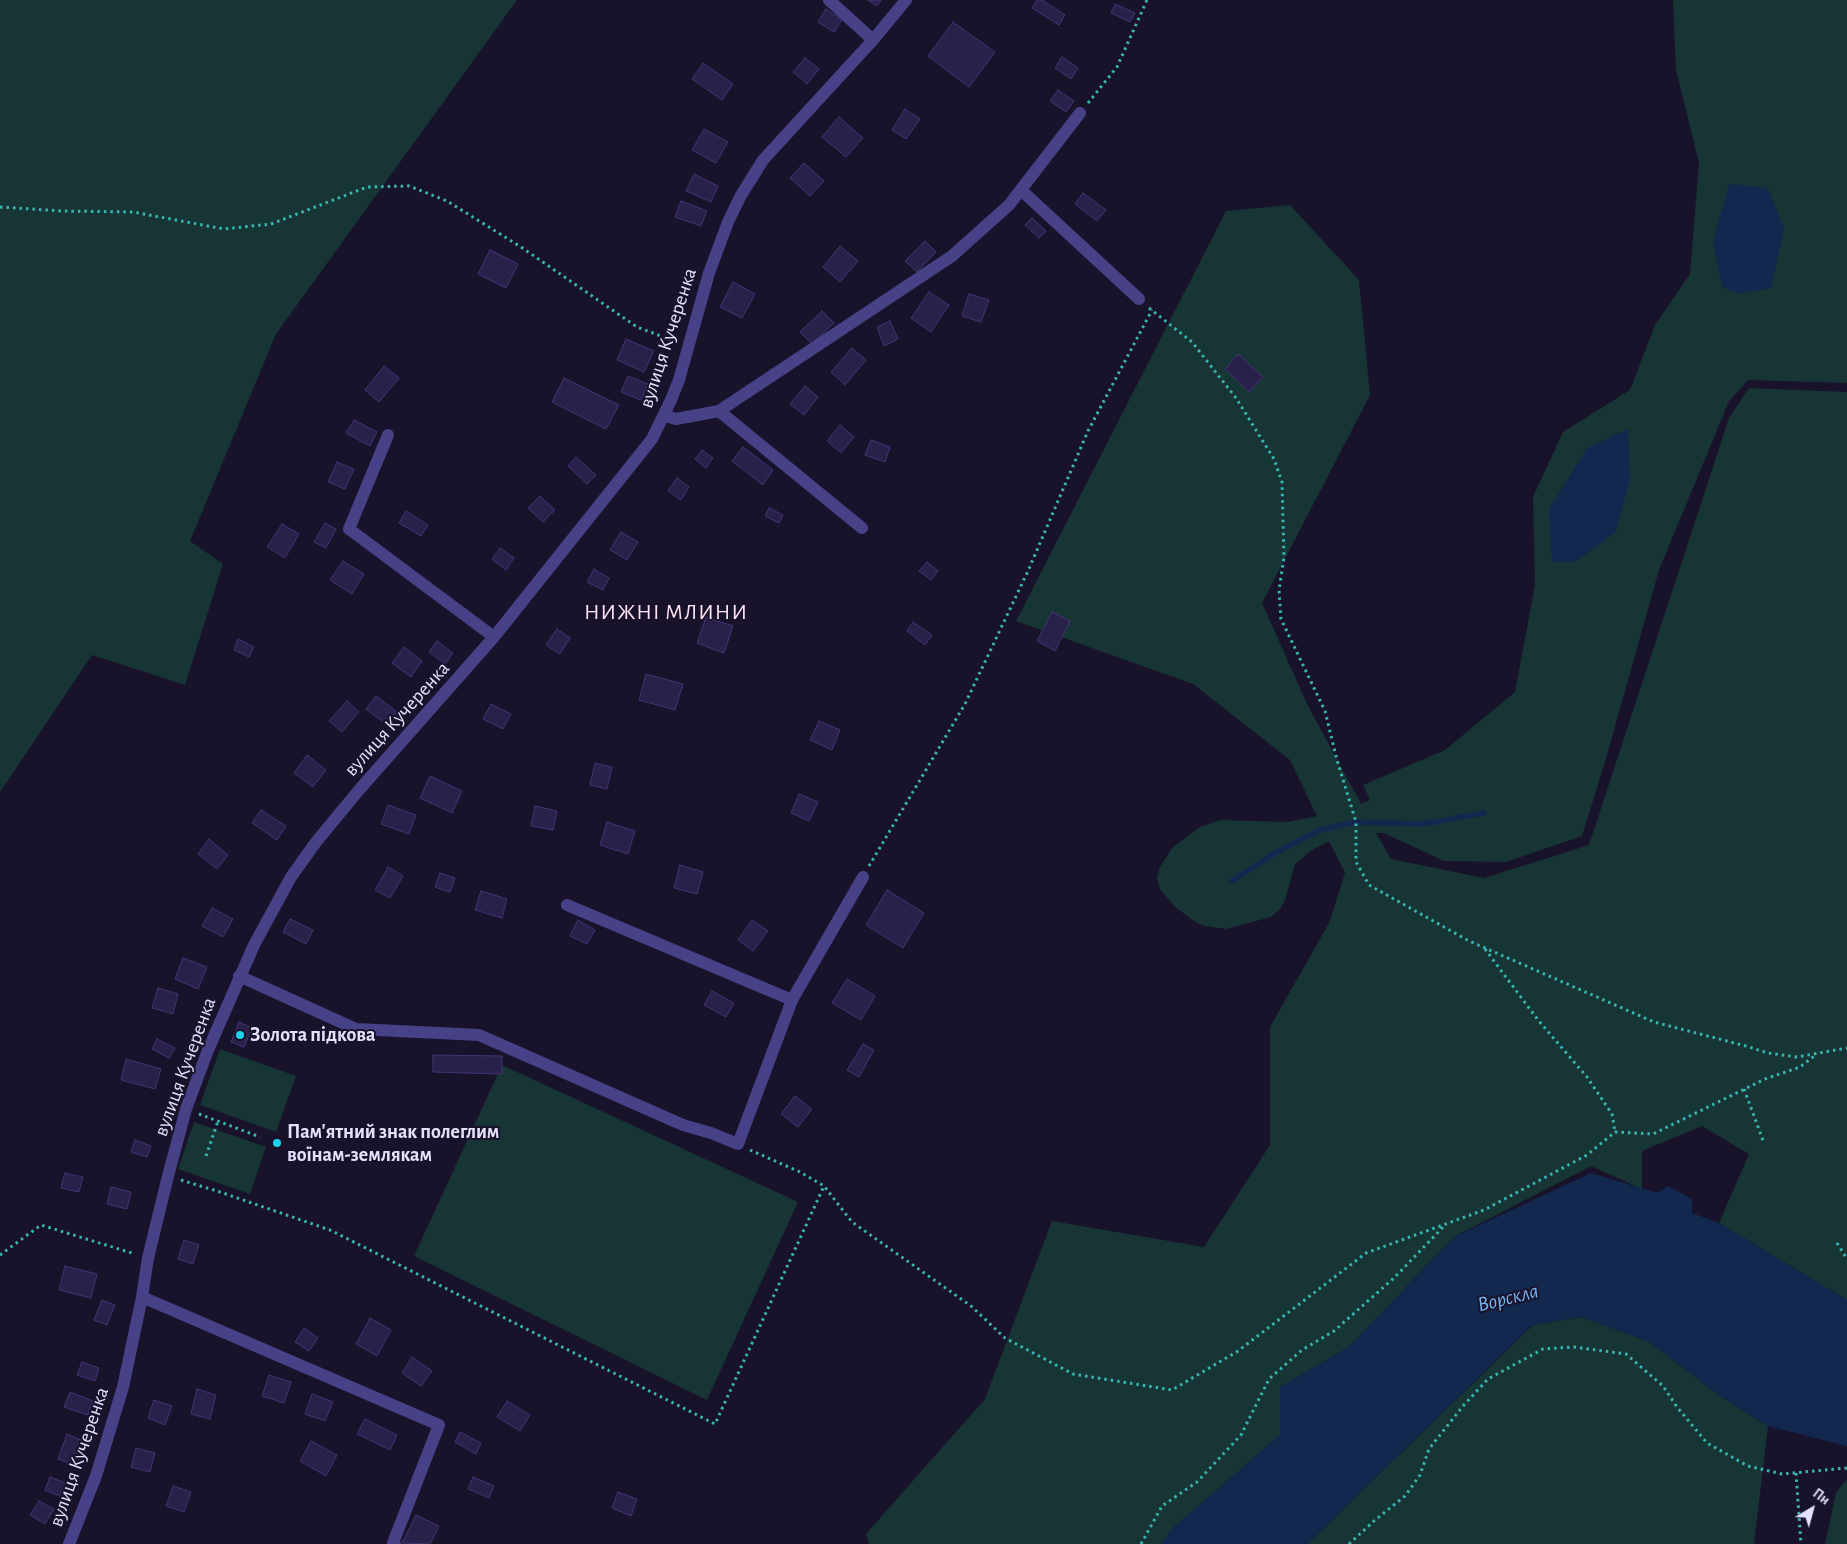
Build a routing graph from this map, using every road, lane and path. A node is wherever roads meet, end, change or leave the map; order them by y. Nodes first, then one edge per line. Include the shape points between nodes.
1 (829, 0) edge
2 (906, 0) edge
3 (1147, 0) edge
4 (873, 40) junction
5 (1080, 113) joint
6 (1020, 190) junction
7 (0, 207) edge
8 (1139, 298) joint
9 (1152, 310) junction
10 (689, 346) junction
11 (719, 411) junction
12 (664, 415) junction
13 (388, 435) dead end
14 (862, 528) dead end
15 (494, 637) junction
16 (863, 877) joint
17 (567, 905) dead end
18 (1485, 948) junction
19 (239, 976) junction
20 (792, 1000) junction
21 (1847, 1048) edge
22 (1817, 1054) junction
23 (1744, 1089) junction
24 (186, 1109) junction
25 (218, 1121) junction
26 (1616, 1132) junction
27 (260, 1137) dead end
28 (1764, 1143) dead end
29 (738, 1144) junction
30 (206, 1156) dead end
31 (168, 1176) junction
32 (824, 1186) junction
33 (1446, 1224) junction
34 (1837, 1243) dead end
35 (0, 1255) edge
36 (148, 1258) junction
37 (1847, 1258) edge
38 (142, 1297) junction
39 (1847, 1468) edge
40 (1796, 1473) junction
41 (69, 1544) edge
42 (395, 1544) edge
43 (1141, 1544) edge
44 (1349, 1544) edge
45 (1801, 1544) edge

1 - 4 street
2 - 4 street, вулиця Кучеренка
3 - 5 path via 1117,67
4 - 10 street, вулиця Кучеренка via 763,160 750,180 718,246
5 - 6 street
6 - 8 street
6 - 11 street via 1009,205 952,256
7 - 10 path via 133,212 224,229 271,224 366,187 408,186 448,201 637,327
8 - 9 path
9 - 16 path via 1088,431 1028,571 965,704
9 - 18 path via 1192,342 1236,398 1274,459 1282,482 1284,557 1279,590 1281,619 1325,711 1356,822 1356,862 1369,885
10 - 12 street, вулиця Кучеренка
11 - 12 street via 676,419
11 - 14 street
12 - 15 street, вулиця Кучеренка via 652,439
13 - 15 street via 349,529
15 - 19 street, вулиця Кучеренка via 316,842 287,884
16 - 20 street
17 - 20 street
18 - 22 path via 1654,1022 1768,1053 1797,1057
18 - 26 path via 1538,1020 1587,1077 1612,1114
19 - 24 street, вулиця Кучеренка
19 - 29 street via 356,1029 479,1035 683,1125
20 - 29 street
21 - 22 path
22 - 23 path via 1800,1067
23 - 26 path via 1653,1134
23 - 28 path
24 - 25 path
24 - 31 street, вулиця Кучеренка
25 - 27 path
25 - 30 path
26 - 33 path via 1578,1160 1484,1210
29 - 32 path
31 - 32 path via 330,1230 714,1424
31 - 36 street, вулиця Кучеренка
32 - 33 path via 852,1222 971,1306 1005,1338 1073,1374 1172,1390 1238,1351 1366,1253
33 - 43 path via 1394,1278 1334,1331 1302,1350 1268,1380 1241,1435 1196,1482 1162,1506
34 - 37 path
35 - 36 path via 41,1225
36 - 38 street, вулиця Кучеренка
38 - 41 street, вулиця Кучеренка via 111,1432
38 - 42 street via 439,1425
39 - 40 path
40 - 44 path via 1782,1474 1748,1466 1707,1443 1663,1386 1626,1354 1574,1347 1543,1349 1488,1378 1429,1450 1420,1475 1405,1496
40 - 45 path

